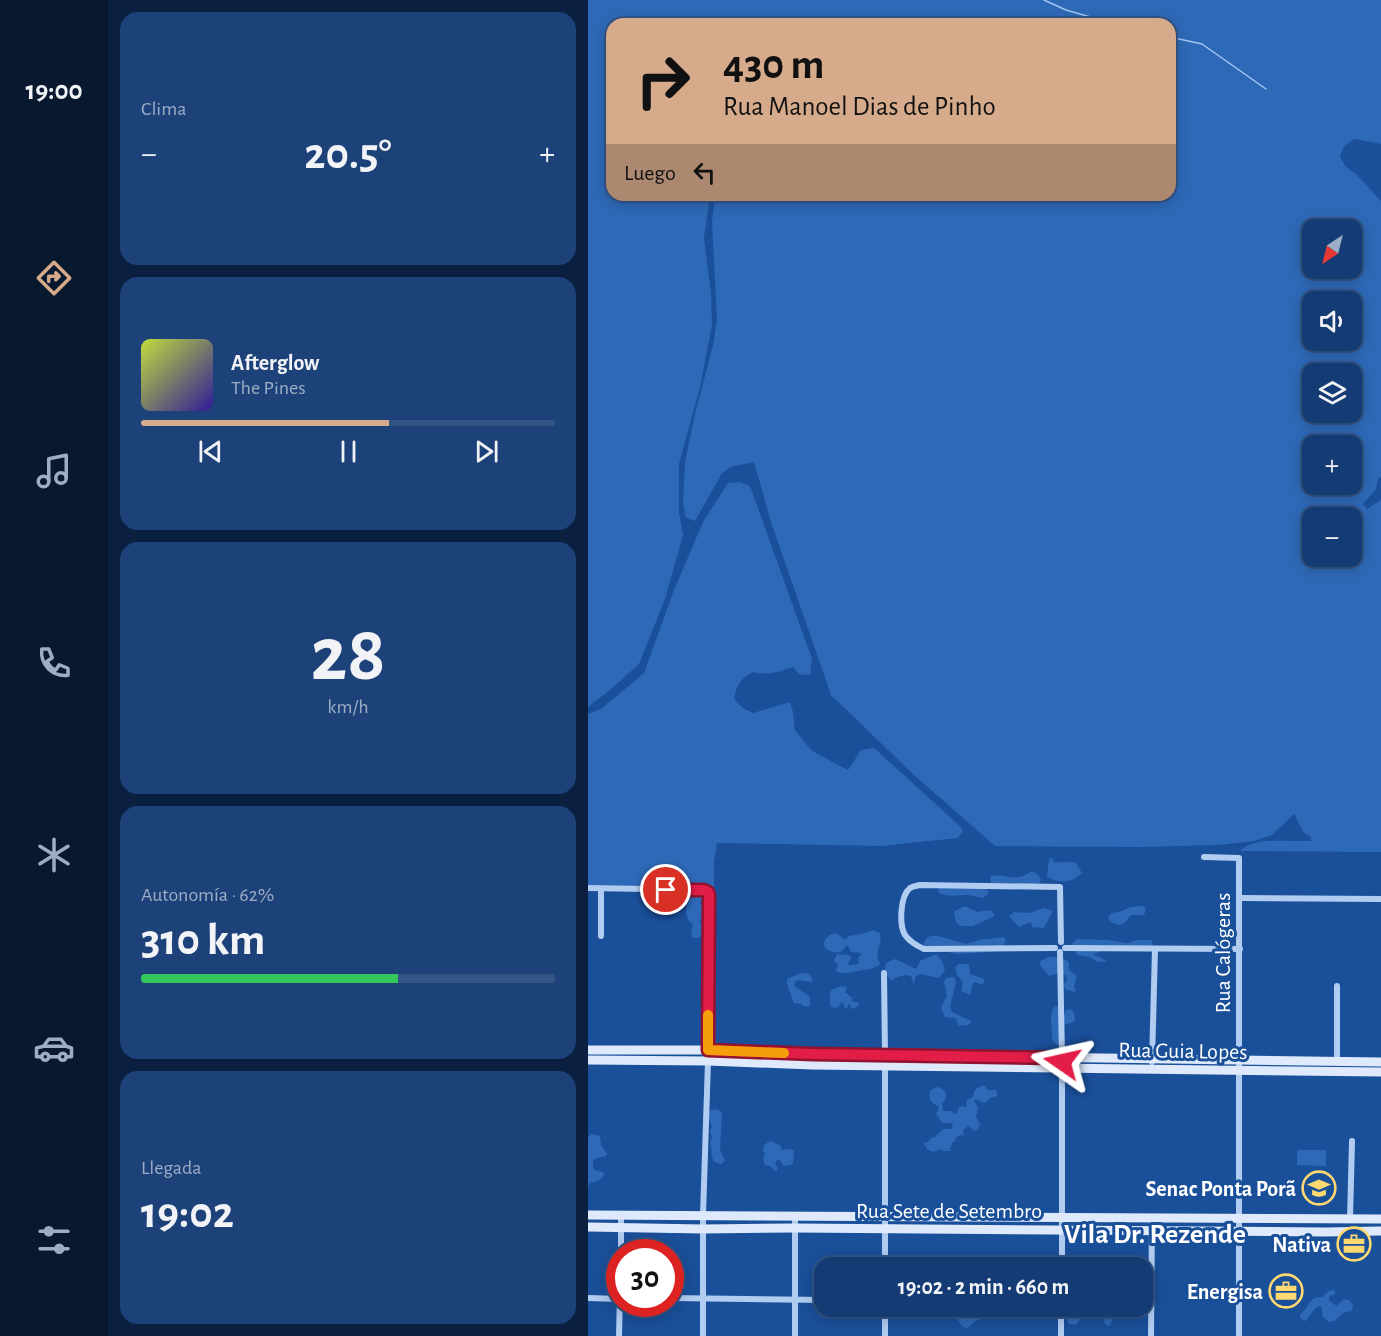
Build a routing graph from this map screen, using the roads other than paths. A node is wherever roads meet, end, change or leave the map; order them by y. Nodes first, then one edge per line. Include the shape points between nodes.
1 (1204, 857) dead end
2 (588, 888) edge
3 (601, 889) junction
4 (1240, 898) junction
5 (1381, 899) edge
6 (601, 936) dead end
7 (1060, 948) junction
8 (1155, 948) junction
9 (1240, 949) junction
10 (884, 974) dead end
11 (1337, 986) dead end
12 (588, 1050) edge
13 (708, 1050) junction
14 (612, 1055) junction
15 (885, 1055) junction
16 (1152, 1058) junction
17 (588, 1060) edge
18 (708, 1061) junction
19 (1336, 1061) junction
20 (1381, 1062) edge
21 (1062, 1063) junction
22 (1240, 1065) junction
23 (885, 1066) junction
24 (1151, 1069) junction
25 (1381, 1072) edge
26 (1352, 1141) dead end
27 (588, 1215) edge
28 (621, 1215) junction
29 (703, 1215) junction
30 (795, 1216) junction
31 (885, 1216) junction
32 (1062, 1217) junction
33 (1152, 1218) junction
34 (1239, 1218) junction
35 (1324, 1219) junction
36 (1350, 1219) junction
37 (1381, 1219) edge
38 (588, 1227) edge
39 (621, 1228) junction
40 (795, 1228) junction
41 (703, 1229) junction
42 (885, 1229) junction
43 (1063, 1230) junction
44 (1152, 1230) junction
45 (1239, 1231) junction
46 (1381, 1231) edge
47 (1324, 1232) junction
48 (621, 1239) edge
49 (885, 1257) edge
50 (1062, 1257) edge
51 (606, 1298) edge
52 (684, 1298) edge
53 (704, 1298) junction
54 (588, 1299) edge
55 (794, 1300) junction
56 (814, 1300) edge
57 (619, 1317) edge
58 (885, 1317) edge
59 (1061, 1317) edge
60 (619, 1336) edge
61 (704, 1336) edge
62 (795, 1336) edge
63 (885, 1336) edge
64 (1061, 1336) edge
65 (1151, 1336) edge
66 (1239, 1336) edge

1 - 4 street, Rua Calógeras via 1239,858
2 - 3 street
3 - 6 street
3 - 13 street via 708,892
4 - 5 street
4 - 9 street, Rua Calógeras
7 - 7 street via 924,949 903,932 901,912 905,894 920,885 1060,887
7 - 8 street
7 - 21 street
8 - 9 street
8 - 16 street
9 - 22 street, Rua Calógeras
10 - 15 street
11 - 19 street
12 - 14 main road, Rua Guia Lopes
13 - 14 main road, Rua Guia Lopes
13 - 15 main road, Rua Guia Lopes
13 - 18 street
14 - 17 main road, Rua Guia Lopes
14 - 18 main road, Rua Guia Lopes
15 - 21 main road, Rua Guia Lopes
15 - 23 street
16 - 21 main road, Rua Guia Lopes
16 - 22 main road, Rua Guia Lopes
16 - 24 street
18 - 23 main road, Rua Guia Lopes
18 - 29 street
19 - 20 main road, Rua Guia Lopes
19 - 22 main road, Rua Guia Lopes
21 - 23 main road, Rua Guia Lopes
21 - 24 main road, Rua Guia Lopes
21 - 32 street
22 - 24 main road, Rua Guia Lopes
22 - 25 main road, Rua Guia Lopes
22 - 34 street, Rua Calógeras
23 - 31 street
26 - 36 street
27 - 28 main road, Rua Sete de Setembro
28 - 29 main road, Rua Sete de Setembro
28 - 39 street
29 - 30 main road, Rua Sete de Setembro
29 - 41 street
30 - 31 main road, Rua Sete de Setembro
30 - 40 street
31 - 32 main road, Rua Sete de Setembro
31 - 42 street
32 - 33 main road, Rua Sete de Setembro
32 - 43 street
33 - 34 main road, Rua Sete de Setembro
33 - 44 street
34 - 35 main road, Rua Sete de Setembro
34 - 45 street, Rua Calógeras
35 - 36 main road, Rua Sete de Setembro
35 - 47 main road
36 - 37 main road, Rua Sete de Setembro
38 - 39 main road, Rua Sete de Setembro
39 - 41 main road, Rua Sete de Setembro
39 - 48 street
40 - 41 main road, Rua Sete de Setembro
40 - 42 main road, Rua Sete de Setembro
40 - 55 street
41 - 53 street
42 - 43 main road, Rua Sete de Setembro
42 - 49 street
43 - 44 main road, Rua Sete de Setembro
43 - 50 street
44 - 45 main road, Rua Sete de Setembro
44 - 65 street
45 - 47 main road, Rua Sete de Setembro
45 - 66 street, Rua Calógeras
46 - 47 main road, Rua Sete de Setembro
51 - 54 street
52 - 53 street
53 - 55 street
53 - 61 street
55 - 56 street
55 - 62 street
57 - 60 street
58 - 63 street
59 - 64 street

